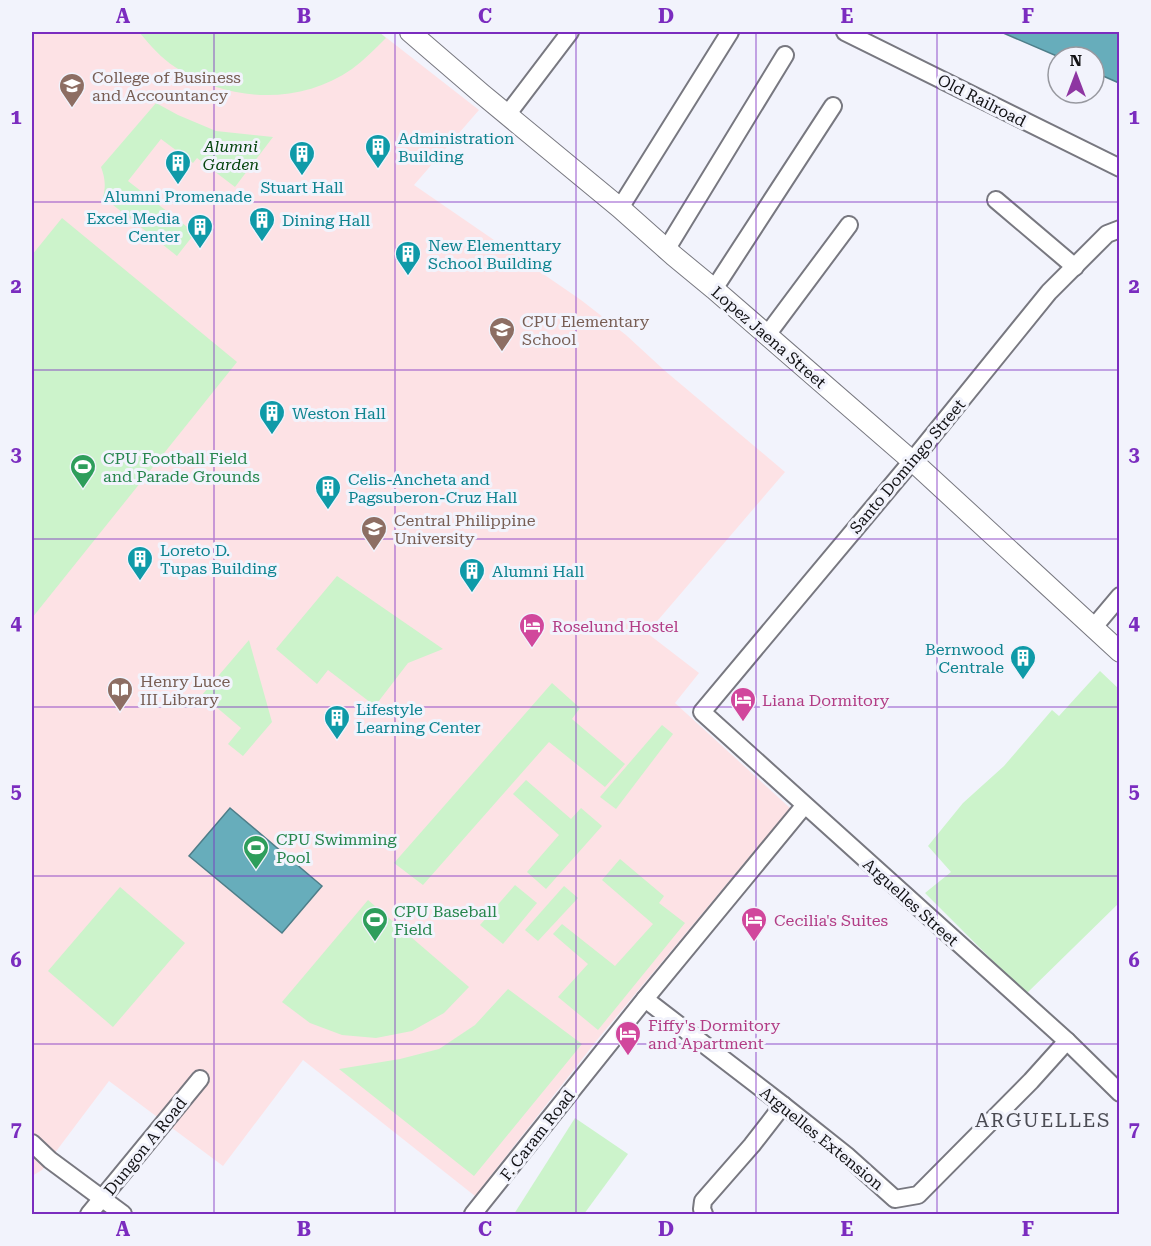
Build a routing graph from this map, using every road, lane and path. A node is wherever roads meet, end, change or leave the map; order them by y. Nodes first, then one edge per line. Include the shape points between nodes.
1 (410, 32) edge
2 (570, 32) edge
3 (730, 32) edge
4 (845, 32) edge
5 (785, 55) dead end
6 (833, 106) dead end
7 (507, 115) junction
8 (1119, 168) edge
9 (996, 200) dead end
10 (620, 208) junction
11 (849, 225) dead end
12 (1119, 229) edge
13 (666, 250) junction
14 (1075, 267) junction
15 (714, 289) junction
16 (767, 335) junction
17 (912, 461) junction
18 (1119, 596) edge
19 (1093, 628) junction
20 (1119, 652) edge
21 (702, 712) joint
22 (804, 806) junction
23 (645, 999) junction
24 (1067, 1041) junction
25 (200, 1078) dead end
26 (1119, 1093) edge
27 (783, 1104) junction
28 (32, 1143) edge
29 (102, 1199) junction
30 (89, 1215) edge
31 (123, 1215) edge
32 (473, 1215) edge
33 (704, 1215) edge

1 - 7 main road, Lopez Jaena Street
2 - 7 street
3 - 10 street
4 - 8 street, Old Railroad
5 - 13 street
6 - 15 street
7 - 10 main road, Lopez Jaena Street
9 - 14 street
10 - 13 main road, Lopez Jaena Street
11 - 16 street
12 - 14 street, Santo Domingo Street via 1107,234
13 - 15 main road, Lopez Jaena Street
14 - 17 street, Santo Domingo Street via 1049,292
15 - 16 main road, Lopez Jaena Street
16 - 17 main road, Lopez Jaena Street
17 - 19 main road, Lopez Jaena Street
17 - 21 street, Santo Domingo Street
18 - 19 street
19 - 20 main road, Lopez Jaena Street
21 - 22 street, Arguelles Street
22 - 23 street
22 - 24 street, Arguelles Street
23 - 27 street, Arguelles Extension
23 - 32 street, F. Caram Road
24 - 26 street, Arguelles Street
24 - 27 street, Arguelles Extension via 918,1195 895,1199
25 - 29 street, Dungon A Road
27 - 33 street via 703,1201
28 - 29 street
29 - 30 street, Dungon A Road
29 - 31 street

